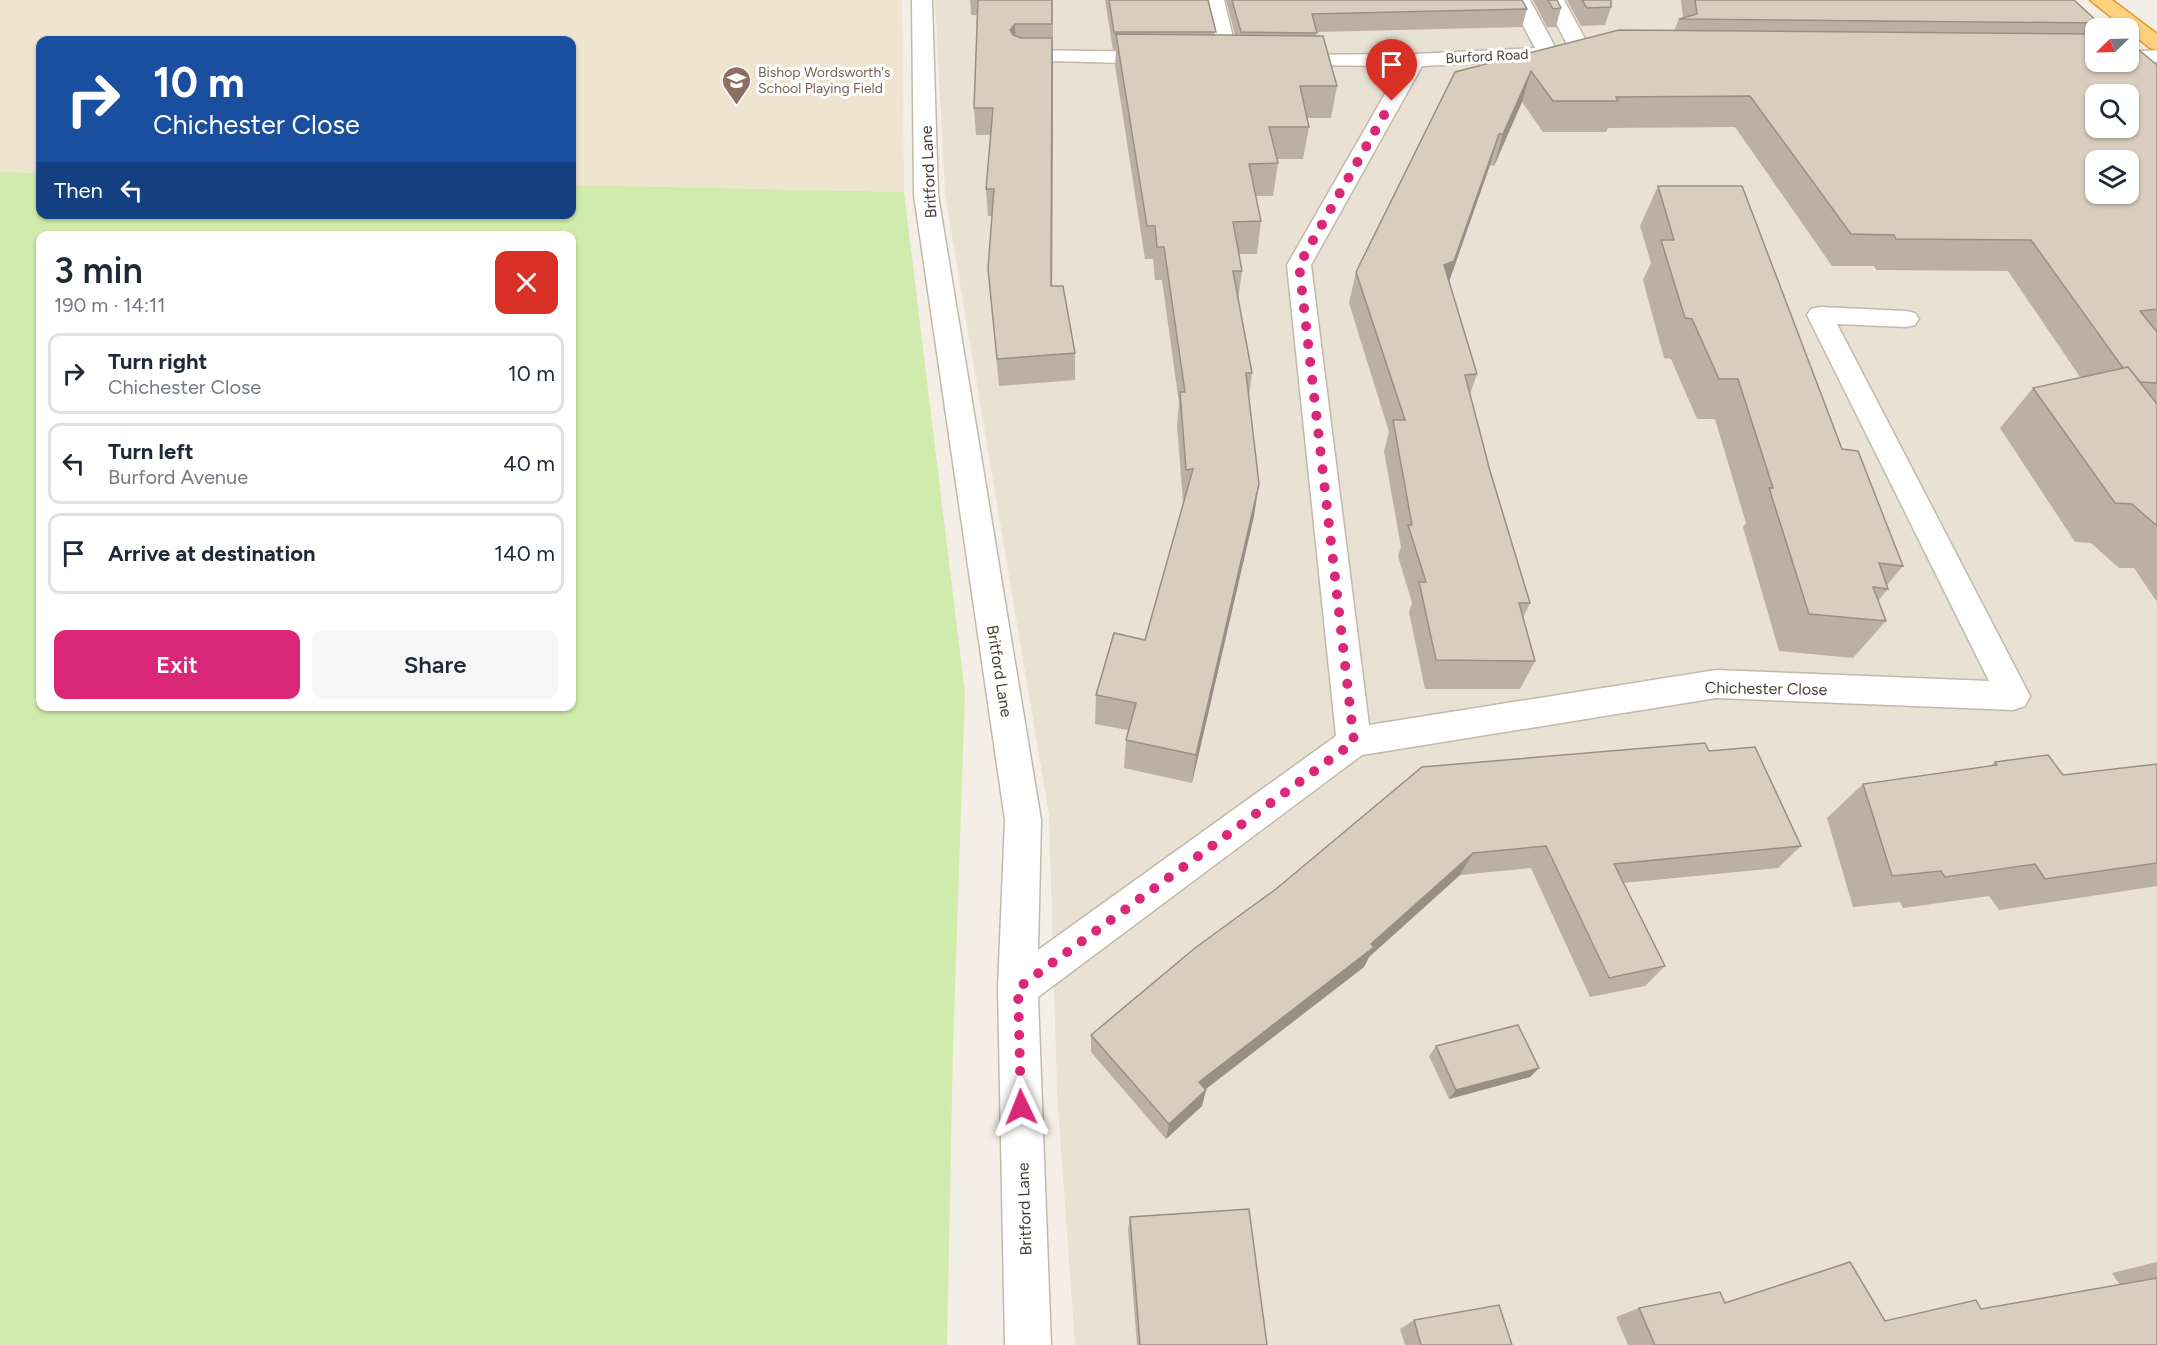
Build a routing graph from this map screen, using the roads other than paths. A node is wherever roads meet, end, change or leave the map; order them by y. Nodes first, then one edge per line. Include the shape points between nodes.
1 (922, 0) edge
2 (1214, 0) edge
3 (1520, 0) edge
4 (1554, 0) edge
5 (2100, 0) edge
6 (2157, 44) edge
7 (1582, 52) junction
8 (1606, 52) edge
9 (1548, 54) junction
10 (1023, 56) edge
11 (2157, 56) edge
12 (2139, 57) edge
13 (1182, 58) edge
14 (1205, 58) edge
15 (1228, 58) junction
16 (1416, 60) junction
17 (1906, 319) dead end
18 (1354, 742) junction
19 (1018, 988) junction
20 (1028, 1345) edge

1 - 19 street, Britford Lane via 926,195 1023,820
2 - 15 street
3 - 9 street
4 - 7 street
5 - 6 highway
7 - 8 street, Burford Road
7 - 9 street, Burford Road
9 - 16 street, Burford Road
10 - 13 street
11 - 12 street
14 - 15 street, Burford Road
15 - 16 street, Burford Road
16 - 18 street via 1299,265
17 - 18 street, Chichester Close via 1820,315 2013,696 1716,684
18 - 19 street, Chichester Close
19 - 20 street, Britford Lane

